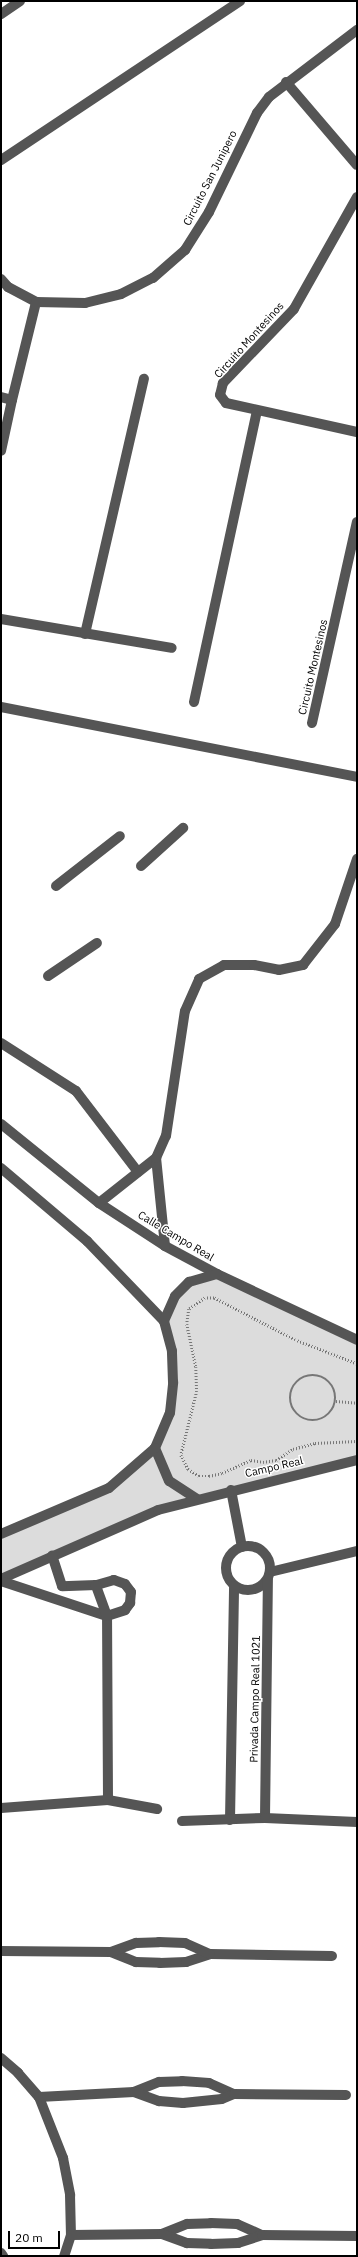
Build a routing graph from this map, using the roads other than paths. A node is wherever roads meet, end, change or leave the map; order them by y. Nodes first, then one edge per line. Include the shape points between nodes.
1 (20, 1) edge
2 (240, 1) edge
3 (1, 14) edge
4 (357, 30) edge
5 (286, 82) junction
6 (1, 160) edge
7 (357, 165) edge
8 (357, 197) edge
9 (1, 279) edge
10 (36, 302) junction
11 (144, 379) dead end
12 (1, 397) edge
13 (12, 400) junction
14 (257, 411) junction
15 (357, 432) edge
16 (1, 451) edge
17 (357, 522) edge
18 (1, 619) edge
19 (84, 634) junction
20 (172, 648) dead end
21 (194, 702) dead end
22 (1, 707) edge
23 (312, 723) dead end
24 (357, 777) edge
25 (183, 828) dead end
26 (120, 836) dead end
27 (357, 859) edge
28 (141, 866) dead end
29 (56, 886) dead end
30 (97, 943) dead end
31 (48, 976) dead end
32 (1, 1043) edge
33 (1, 1124) edge
34 (156, 1158) junction
35 (1, 1168) edge
36 (138, 1172) junction
37 (99, 1203) junction
38 (165, 1246) junction
39 (217, 1274) junction
40 (164, 1321) junction
41 (357, 1340) edge
42 (155, 1448) junction
43 (357, 1460) edge
44 (231, 1490) junction
45 (197, 1499) junction
46 (1, 1534) edge
47 (242, 1547) junction
48 (357, 1551) edge
49 (52, 1556) junction
50 (269, 1575) junction
51 (1, 1580) edge
52 (96, 1585) junction
53 (62, 1586) junction
54 (234, 1586) junction
55 (62, 1601) junction
56 (107, 1616) junction
57 (108, 1800) junction
58 (1, 1808) edge
59 (157, 1809) dead end
60 (265, 1818) junction
61 (230, 1820) junction
62 (182, 1821) dead end
63 (357, 1822) edge
64 (1, 1951) edge
65 (111, 1952) junction
66 (210, 1954) junction
67 (332, 1956) dead end
68 (1, 2058) edge
69 (134, 2092) junction
70 (234, 2094) junction
71 (346, 2095) dead end
72 (39, 2097) junction
73 (162, 2234) junction
74 (71, 2235) junction
75 (262, 2235) junction
76 (357, 2236) edge
77 (1, 2254) edge
78 (3, 2256) edge
79 (64, 2256) edge

1 - 3 street
2 - 6 street
4 - 5 street, Circuito San Junipero
5 - 7 street
5 - 10 street, Circuito San Junipero via 258,112 209,212 185,250 153,278 121,294 85,303
8 - 14 street, Circuito Montesinos via 294,309 223,383 220,395 226,403
9 - 10 street, Circuito San Junipero via 8,287
10 - 13 street
11 - 19 street
12 - 13 street
13 - 16 street
14 - 15 street, Circuito Montesinos
14 - 21 street
17 - 23 street, Circuito Montesinos
18 - 19 street
19 - 20 street
22 - 24 street
25 - 28 street
26 - 29 street
27 - 34 street via 335,924 303,964 279,970 254,965 224,965 199,979 185,1011 166,1136
30 - 31 street
32 - 36 street via 76,1091
33 - 37 street, Calle Campo Real
34 - 36 street
34 - 38 street
35 - 40 street via 87,1241
36 - 37 street
37 - 38 street, Calle Campo Real
38 - 39 street, Calle Campo Real
39 - 40 street via 186,1285 174,1296
39 - 41 street, Calle Campo Real
40 - 42 street via 172,1351 173,1382 170,1413
42 - 45 street via 169,1481
42 - 46 street via 109,1488
43 - 44 street, Campo Real
44 - 45 street, Campo Real
44 - 47 street
45 - 49 street via 158,1510
47 - 50 street via 262,1550 270,1564
47 - 54 street via 233,1551 226,1565 229,1580
48 - 50 street
49 - 51 street
49 - 53 street
50 - 54 street via 256,1590 249,1591
50 - 60 street, Privada Campo Real 1021
51 - 55 street
52 - 53 street
52 - 56 street
52 - 56 street via 114,1580 125,1584 131,1592 130,1602 125,1610
53 - 55 street
54 - 61 street
55 - 56 street
56 - 57 street
57 - 58 street
57 - 59 street
60 - 61 street
60 - 63 street
61 - 62 street
64 - 65 street
65 - 66 street via 136,1962 160,1963 186,1962
65 - 66 street via 136,1943 159,1942 185,1943
66 - 67 street
68 - 72 street
69 - 70 street via 159,2101 183,2103 222,2099
69 - 70 street via 159,2082 182,2081 209,2083
69 - 72 street
70 - 71 street
72 - 74 street via 63,2158 70,2195
73 - 74 street
73 - 75 street via 187,2243 211,2244 238,2243
73 - 75 street via 188,2224 211,2223 237,2224
74 - 79 street
75 - 76 street
77 - 78 street

